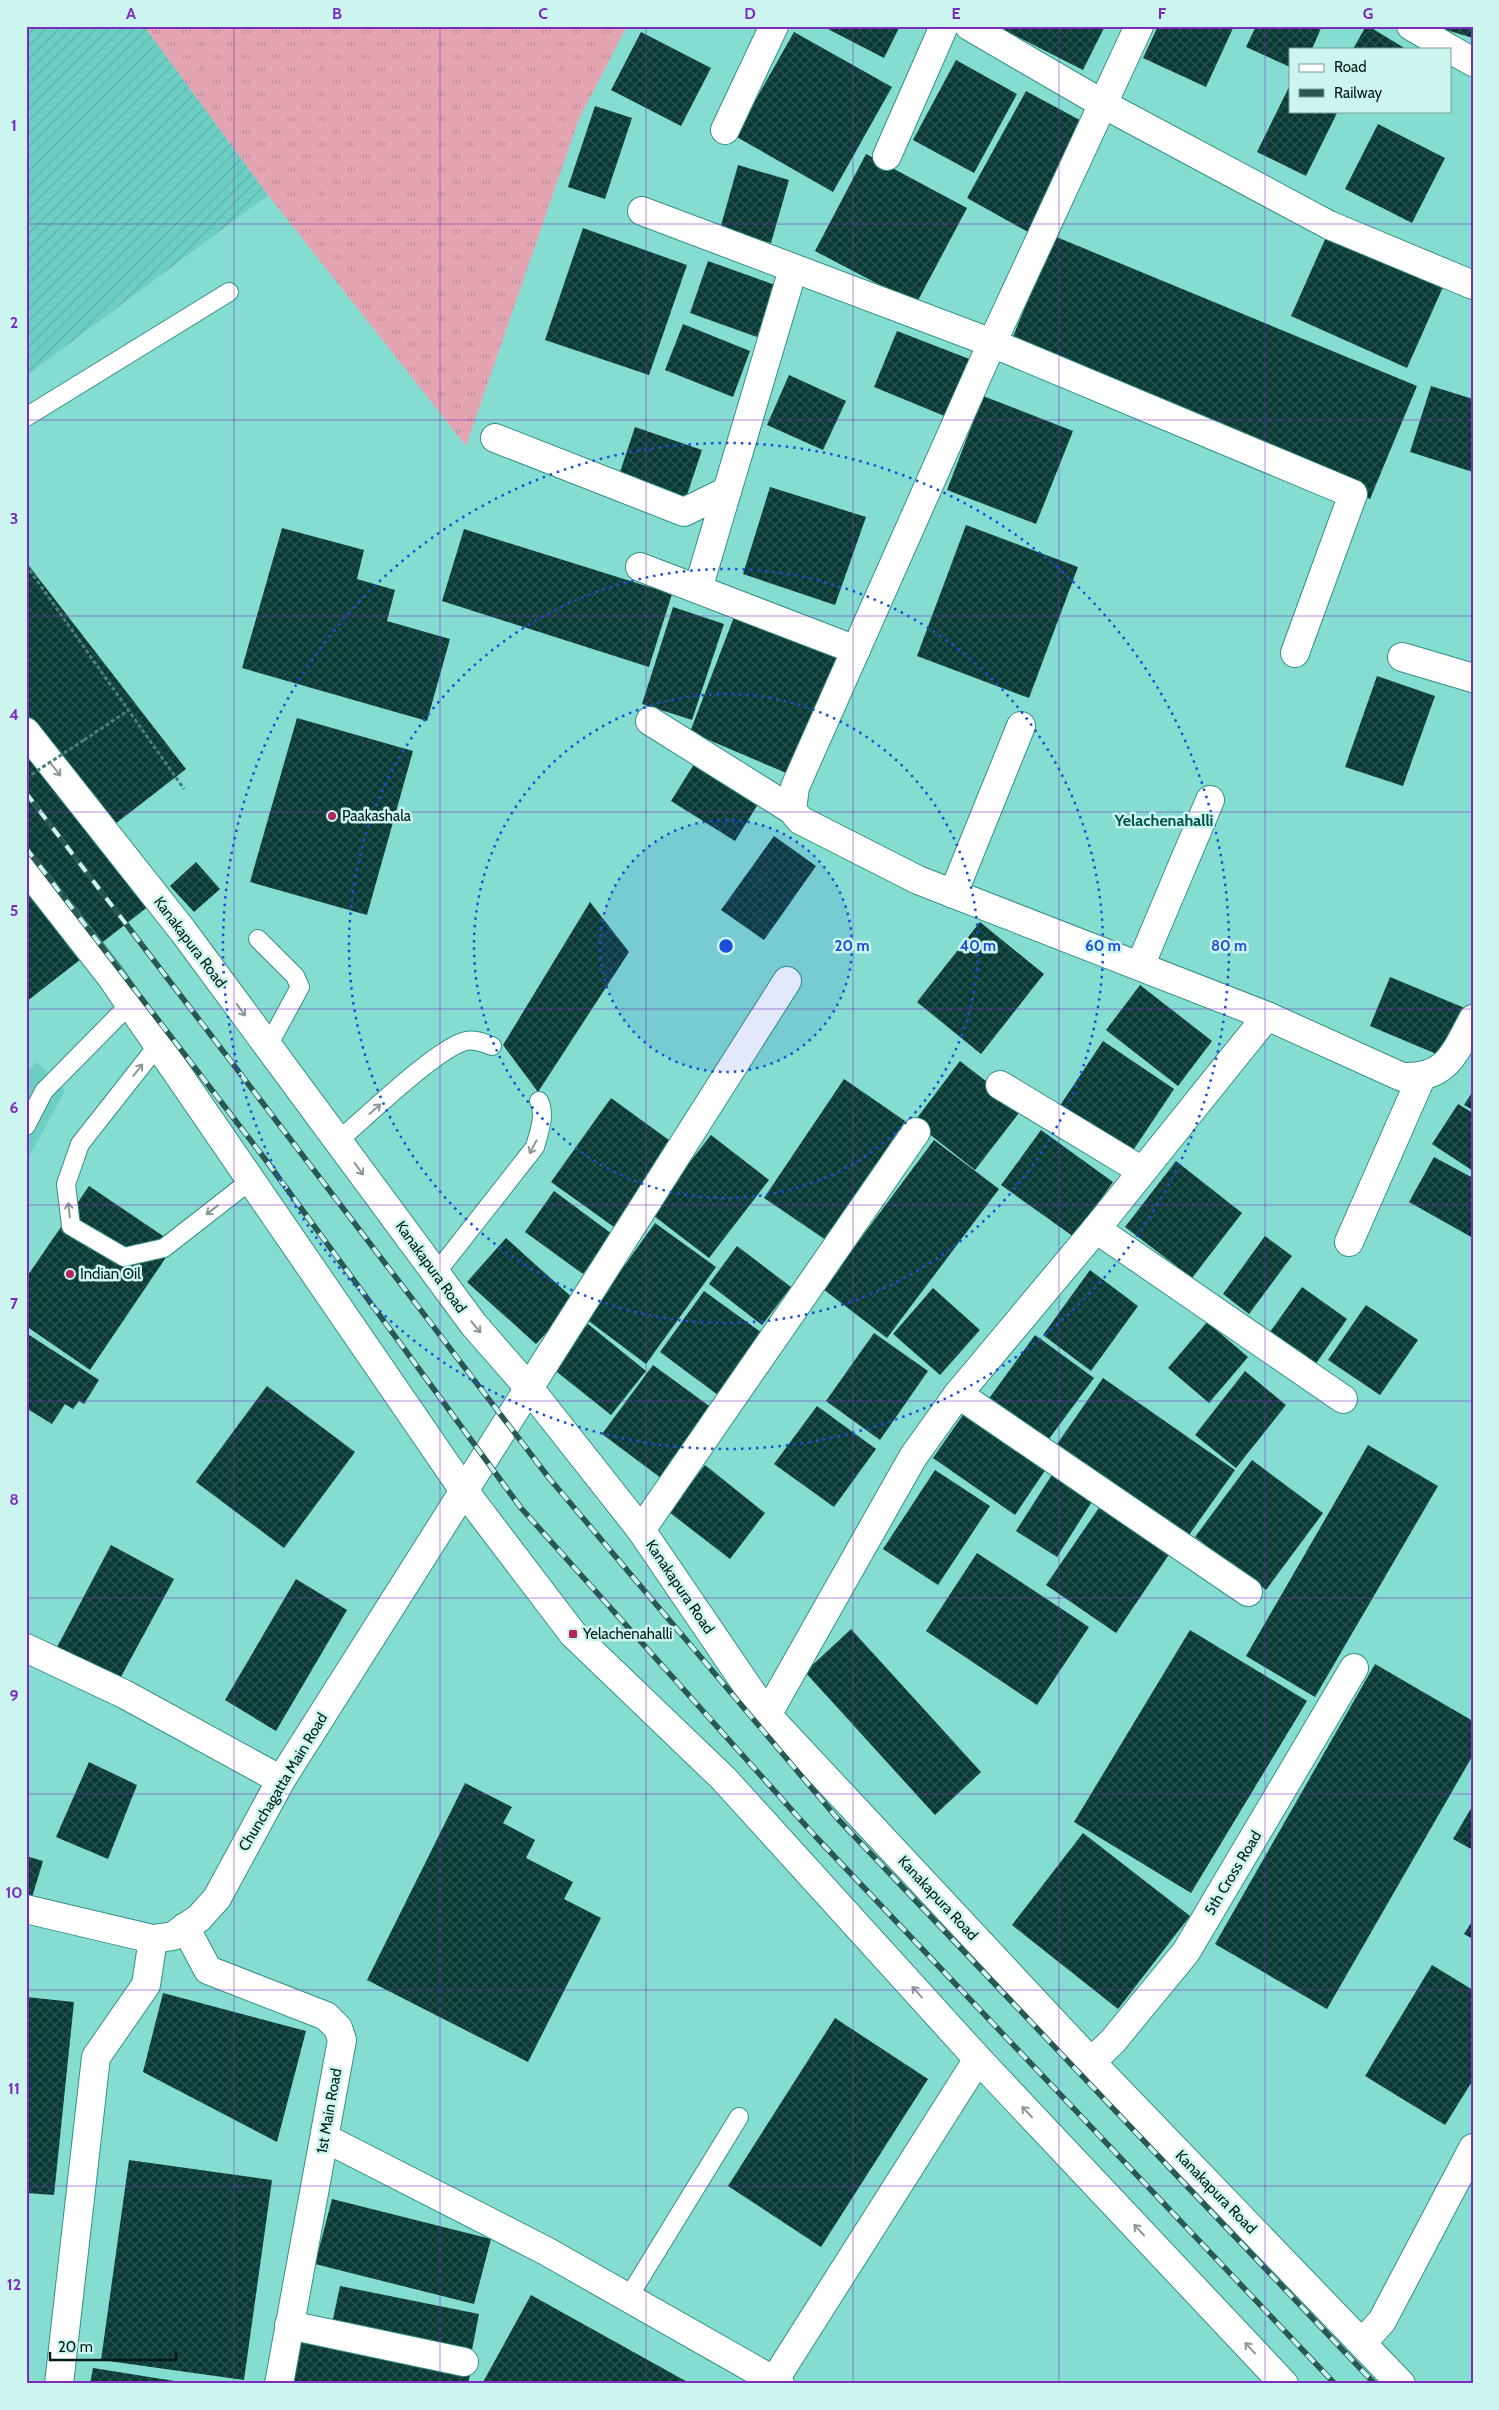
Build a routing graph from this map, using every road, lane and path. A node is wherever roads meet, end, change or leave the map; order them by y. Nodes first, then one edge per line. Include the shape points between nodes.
1 (774, 26) edge
2 (944, 26) edge
3 (969, 26) edge
4 (1139, 26) edge
5 (1411, 26) edge
6 (1448, 48) edge
7 (1452, 50) edge
8 (1473, 62) edge
9 (1103, 104) junction
10 (726, 130) dead end
11 (887, 156) dead end
12 (642, 212) dead end
13 (793, 268) junction
14 (1473, 285) edge
15 (229, 292) dead end
16 (992, 343) junction
17 (26, 417) edge
18 (495, 438) dead end
19 (727, 491) junction
20 (26, 565) edge
21 (640, 567) dead end
22 (698, 589) junction
23 (856, 650) junction
24 (1295, 653) dead end
25 (1402, 657) dead end
26 (1473, 678) edge
27 (128, 710) junction
28 (650, 721) dead end
29 (1021, 726) dead end
30 (26, 732) edge
31 (26, 778) edge
32 (184, 789) dead end
33 (1210, 800) dead end
34 (792, 810) junction
35 (26, 868) edge
36 (953, 894) junction
37 (258, 938) dead end
38 (1140, 966) junction
39 (787, 981) dead end
40 (130, 1004) junction
41 (1267, 1016) junction
42 (1473, 1019) edge
43 (158, 1045) junction
44 (268, 1046) junction
45 (492, 1046) dead end
46 (1421, 1078) junction
47 (1000, 1085) dead end
48 (539, 1101) dead end
49 (26, 1126) edge
50 (916, 1132) dead end
51 (338, 1141) junction
52 (1142, 1171) junction
53 (251, 1180) junction
54 (1096, 1229) junction
55 (1349, 1242) dead end
56 (436, 1273) junction
57 (529, 1388) junction
58 (958, 1394) junction
59 (1343, 1399) dead end
60 (465, 1492) junction
61 (641, 1530) junction
62 (1248, 1592) dead end
63 (26, 1648) edge
64 (1354, 1668) dead end
65 (767, 1714) junction
66 (281, 1780) junction
67 (26, 1909) edge
68 (185, 1927) junction
69 (153, 1940) junction
70 (978, 2059) junction
71 (1091, 2062) junction
72 (739, 2117) dead end
73 (324, 2138) junction
74 (1473, 2148) edge
75 (628, 2298) junction
76 (289, 2325) junction
77 (1362, 2344) junction
78 (464, 2362) dead end
79 (775, 2383) edge
80 (59, 2384) edge
81 (279, 2384) edge
82 (1284, 2384) edge
83 (1401, 2384) edge

1 - 10 main road
2 - 11 main road
3 - 9 main road
4 - 9 main road
5 - 6 main road
7 - 8 main road
9 - 14 main road via 1329,225
9 - 16 main road
12 - 13 main road
13 - 16 main road
13 - 19 main road
15 - 17 lane
16 - 23 main road
16 - 24 main road via 1353,494
18 - 19 main road via 684,512
19 - 22 main road
20 - 27 path
21 - 22 main road
22 - 23 main road
23 - 34 main road via 795,787
25 - 26 main road
27 - 31 path, bridge
27 - 32 path
28 - 34 main road
29 - 36 main road
30 -> 44 main road, Kanakapura Road via 183,931
33 - 38 main road
34 - 36 main road via 800,820 918,880
35 - 40 main road
36 - 38 main road
37 - 44 lane via 295,976 300,987
38 - 41 main road
39 - 57 main road, Chunchagatta Main Road
40 - 43 main road
40 - 49 lane via 44,1092
41 - 46 main road via 1402,1077
41 - 52 main road
42 - 46 main road via 1451,1058 1438,1070
43 - 53 main road
53 -> 43 lane via 164,1248 124,1257 71,1226 66,1184 80,1144
44 - 51 main road, Kanakapura Road
51 -> 45 lane via 444,1051 465,1041
46 - 55 main road
47 - 52 main road
48 -> 56 lane via 542,1124 535,1147
50 - 61 main road
51 -> 56 main road, Kanakapura Road
52 - 54 main road
53 - 60 main road
54 - 58 main road
54 - 59 main road
56 -> 57 main road, Kanakapura Road via 474,1325
57 - 60 main road, Chunchagatta Main Road
57 - 61 main road, Kanakapura Road
58 - 62 main road
58 - 65 main road via 913,1457
60 - 66 main road, Chunchagatta Main Road
70 -> 60 main road via 724,1778 573,1634
61 - 65 main road, Kanakapura Road
63 - 66 main road via 124,1694
64 - 71 main road, 5th Cross Road via 1186,1952
65 - 71 main road, Kanakapura Road
66 - 68 main road, Chunchagatta Main Road via 217,1898 199,1918
67 - 69 main road, Chunchagatta Main Road
68 - 69 main road, Chunchagatta Main Road via 173,1936
68 - 73 main road, 1st Main Road via 208,1970 326,2016 338,2028 342,2040
69 - 80 main road via 146,1985 96,2057
70 - 79 main road
82 -> 70 main road
71 - 77 main road, Kanakapura Road
72 - 75 lane
73 - 75 main road via 546,2251
73 - 76 main road, 1st Main Road
74 - 77 main road via 1382,2322
75 - 79 main road
76 - 78 main road
76 - 81 main road, 1st Main Road
77 - 83 main road, Kanakapura Road

